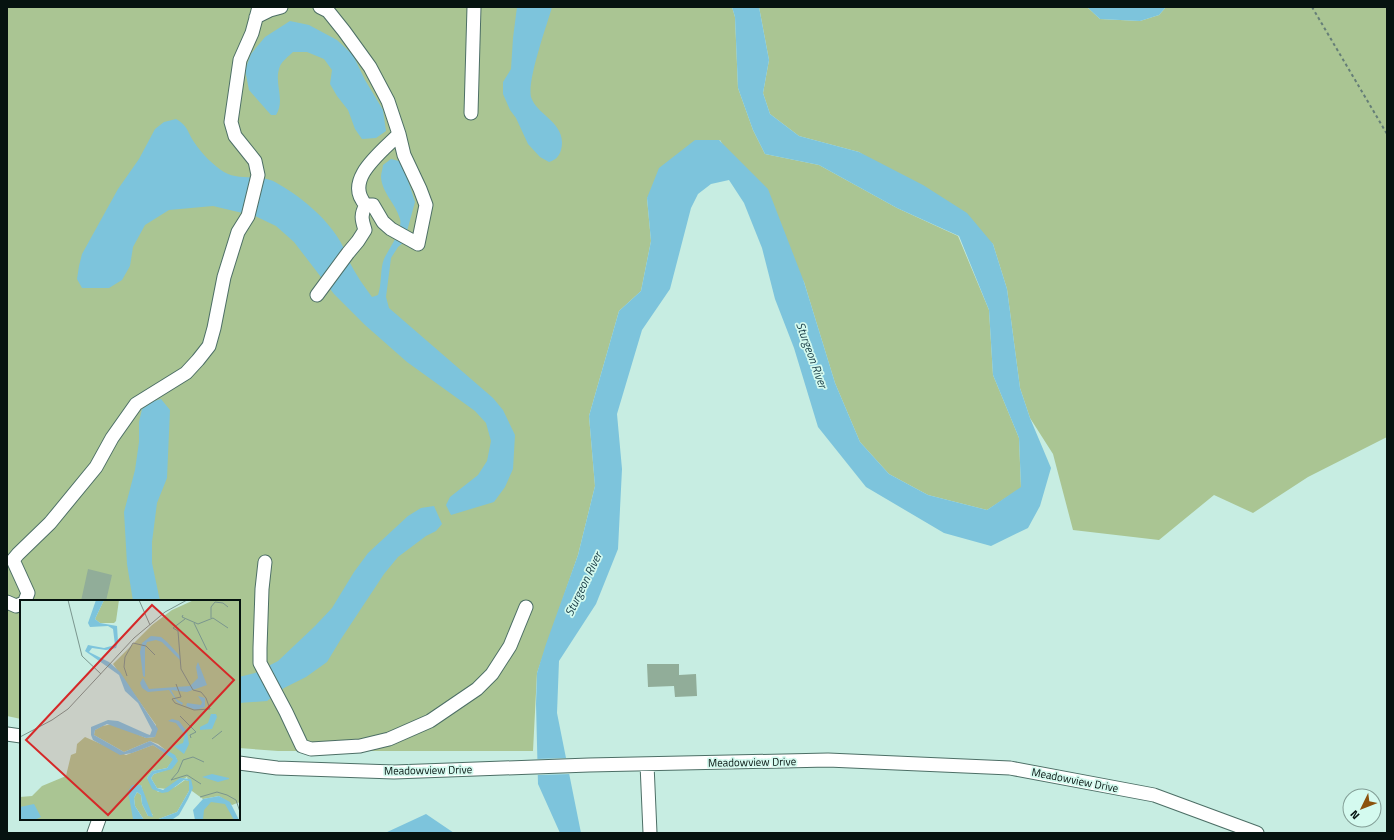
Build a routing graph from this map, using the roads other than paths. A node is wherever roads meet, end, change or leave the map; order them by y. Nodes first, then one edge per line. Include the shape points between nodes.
1 (281, 7) edge
2 (320, 7) edge
3 (474, 7) edge
4 (258, 12) edge
5 (471, 113) dead end
6 (399, 134) junction
7 (380, 152) junction
8 (404, 155) junction
9 (366, 205) junction
10 (320, 292) dead end
11 (265, 562) dead end
12 (25, 600) edge
13 (7, 602) edge
14 (20, 604) edge
15 (526, 607) dead end
16 (7, 734) edge
17 (20, 736) edge
18 (240, 763) edge
19 (647, 764) junction
20 (99, 820) edge
21 (94, 833) edge
22 (650, 833) edge
23 (1257, 833) edge

1 - 4 street
2 - 6 street via 328,11 370,67 388,102
3 - 5 street
4 - 12 street via 240,60 231,122 235,136 255,161 258,175 248,216 238,232 224,277 209,346 186,373 136,404 112,438 96,467 50,523 13,560 28,593
6 - 7 street
6 - 8 street
7 - 8 street
7 - 9 street via 363,172 358,189 361,200
8 - 9 street via 426,205 418,244 383,222 373,204
9 - 10 street via 362,211 365,230
11 - 15 street via 260,663 302,746 311,749 360,746 388,739 430,721 477,689 492,674 510,646
13 - 14 street via 16,606
16 - 17 street
18 - 19 street, Meadowview Drive via 276,768 394,772
19 - 22 street
19 - 23 street, Meadowview Drive via 828,760 1010,768 1154,795
20 - 21 street

